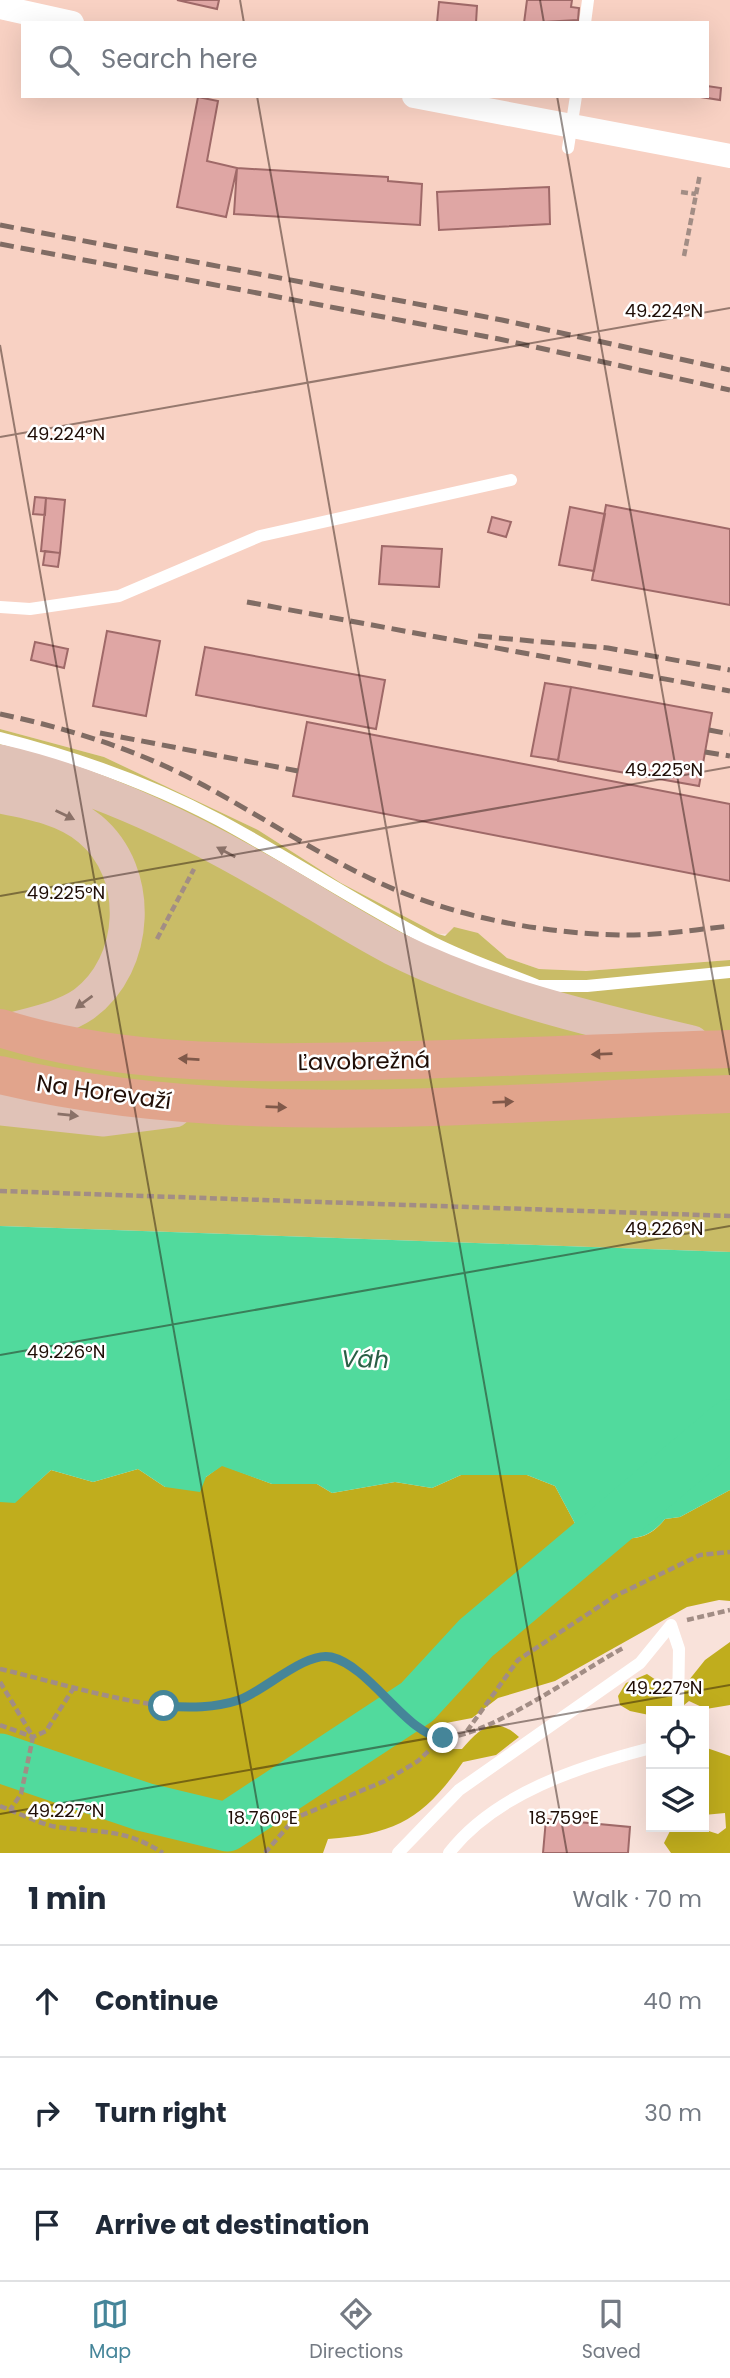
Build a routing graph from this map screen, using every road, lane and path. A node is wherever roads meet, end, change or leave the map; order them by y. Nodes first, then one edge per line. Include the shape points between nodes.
1 (588, 0) edge
2 (0, 7) edge
3 (63, 21) edge
4 (585, 21) edge
5 (421, 98) edge
6 (576, 98) edge
7 (570, 138) junction
8 (704, 151) junction
9 (730, 156) edge
10 (681, 192) dead end
11 (696, 194) junction
12 (684, 256) dead end
13 (511, 480) dead end
14 (0, 607) edge
15 (0, 738) edge
16 (0, 762) edge
17 (0, 796) edge
18 (200, 857) dead end
19 (156, 940) dead end
20 (730, 972) edge
21 (4, 1030) edge
22 (724, 1049) edge
23 (0, 1076) edge
24 (730, 1094) edge
25 (208, 1105) junction
26 (0, 1108) edge
27 (0, 1191) edge
28 (730, 1216) edge
29 (730, 1552) edge
30 (730, 1610) edge
31 (671, 1625) junction
32 (0, 1669) edge
33 (0, 1682) edge
34 (75, 1686) junction
35 (678, 1706) edge
36 (0, 1725) edge
37 (465, 1733) junction
38 (33, 1737) junction
39 (443, 1738) junction
40 (646, 1749) edge
41 (0, 1806) edge
42 (10, 1810) junction
43 (163, 1853) edge
44 (265, 1853) edge
45 (398, 1853) edge
46 (449, 1853) edge

1 - 4 lane
2 - 3 street
5 - 7 street
6 - 7 lane
7 - 8 street
8 - 9 street
8 - 11 path
10 - 11 path
11 - 12 path
13 - 14 lane via 260,536 119,596 30,609
15 - 20 lane via 94,766 219,820 435,943 532,986 587,986
22 -> 16 main road via 593,1020 481,986 393,947 208,842 126,804
17 -> 21 main road via 64,813 91,830 113,858 125,892 128,929 121,958 105,984 83,1004 57,1018
18 - 19 path
22 -> 21 main road, Ľavobrežná via 247,1062 121,1052
23 - 25 main road, Na Horevaží via 94,1093
25 -> 24 main road, Ľavobrežná via 405,1106
26 -> 25 main road via 104,1119
27 - 28 path
29 - 37 path via 700,1555 615,1596 518,1660
30 - 31 path
31 - 35 lane via 678,1649
31 - 37 path via 622,1648 526,1705
31 - 45 lane via 639,1663 459,1790
32 - 34 path
33 - 38 path
34 - 38 path via 46,1731
34 - 39 path via 193,1708 239,1699 317,1657 330,1657 358,1672 427,1734
36 - 38 path
37 - 39 path
38 - 42 path via 20,1794
39 - 44 path via 418,1761 385,1781 295,1818
40 - 46 lane via 538,1787 494,1812
41 - 42 path
42 - 43 path via 59,1827 115,1831

